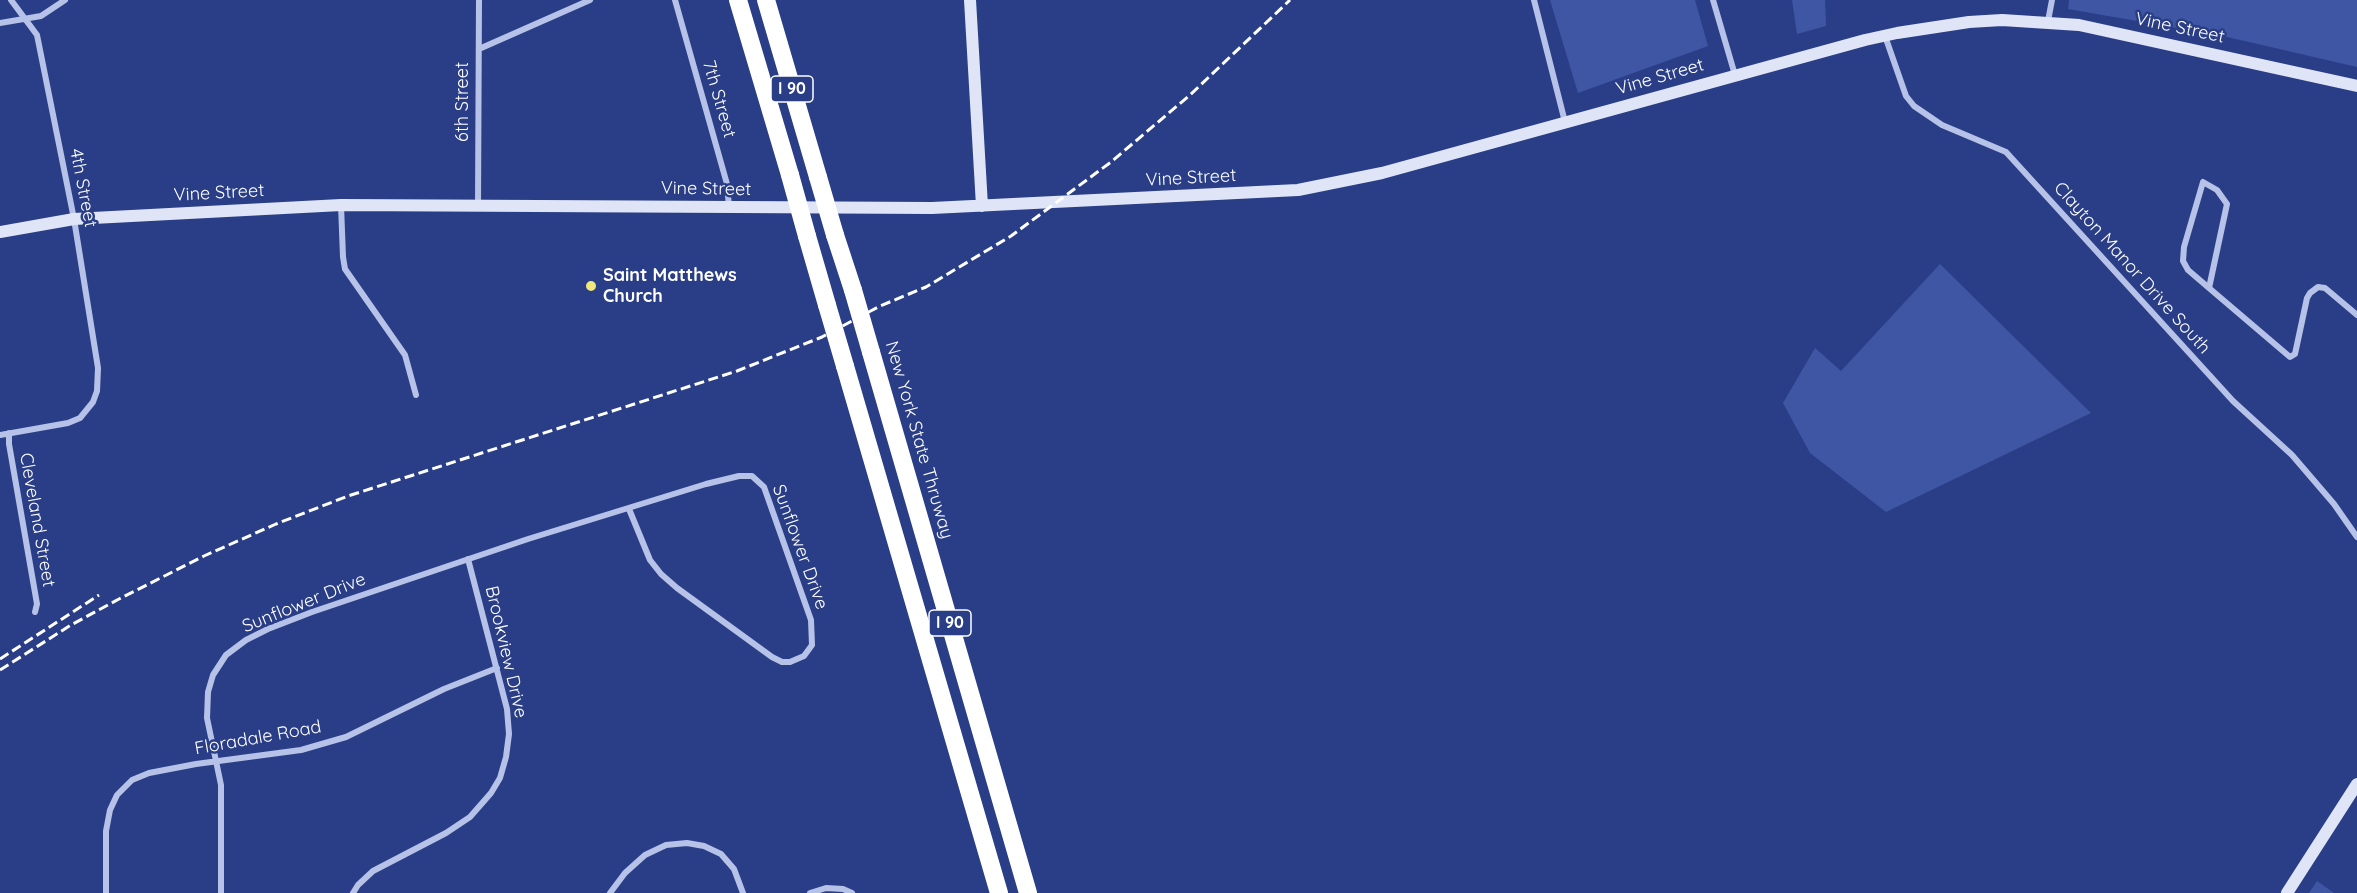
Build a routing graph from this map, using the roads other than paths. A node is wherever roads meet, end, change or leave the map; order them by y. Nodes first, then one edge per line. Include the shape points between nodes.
1 (11, 0) edge
2 (65, 0) edge
3 (479, 0) edge
4 (590, 0) edge
5 (675, 0) edge
6 (738, 0) edge
7 (766, 0) edge
8 (970, 0) edge
9 (1534, 0) edge
10 (1713, 0) edge
11 (2052, 0) edge
12 (26, 19) junction
13 (2048, 21) junction
14 (0, 23) edge
15 (1884, 36) junction
16 (479, 49) junction
17 (1735, 75) junction
18 (2357, 86) edge
19 (1565, 122) junction
20 (341, 205) junction
21 (478, 205) junction
22 (982, 206) junction
23 (729, 207) junction
24 (74, 219) junction
25 (0, 232) edge
26 (2209, 288) junction
27 (2357, 315) edge
28 (416, 395) dead end
29 (9, 434) junction
30 (0, 435) edge
31 (628, 509) junction
32 (2357, 537) edge
33 (468, 559) junction
34 (35, 612) dead end
35 (497, 668) junction
36 (217, 762) junction
37 (2357, 784) edge
38 (106, 893) edge
39 (221, 893) edge
40 (353, 893) edge
41 (610, 893) edge
42 (742, 893) edge
43 (810, 893) edge
44 (852, 893) edge
45 (999, 893) edge
46 (1028, 893) edge
47 (2287, 893) edge

1 - 12 street, 4th Street
2 - 12 street via 41,16
3 - 16 street, 6th Street
4 - 16 street
5 - 23 street, 7th Street via 727,184
6 - 45 highway, I 90, bridge
7 - 46 highway, New York State Thruway / I 90, bridge
8 - 22 street
9 - 19 street
10 - 17 street
11 - 13 street
12 - 14 street
12 - 24 street, 4th Street via 37,34
13 - 15 street, Vine Street via 1969,22
13 - 18 street, Vine Street
15 - 17 street, Vine Street
15 - 32 street, Clayton Manor Drive South via 1906,96 1914,106 1942,125 2006,152 2233,401 2292,455
16 - 21 street, 6th Street
17 - 19 street, Vine Street
19 - 22 street, Vine Street via 1382,173 1298,190
20 - 21 street, Vine Street
20 - 24 street, Vine Street
20 - 28 street via 345,269 405,355
21 - 23 street, Vine Street
22 - 23 street, Vine Street
24 - 25 street, Vine Street
24 - 29 street, 4th Street via 97,354 97,391 80,418
26 - 26 street via 2183,261 2203,182 2217,190 2227,204
26 - 27 street via 2290,357 2295,354 2310,292 2325,288
29 - 30 street
29 - 34 street, Cleveland Street via 37,604
31 - 31 street, Sunflower Drive via 740,476 752,476 760,482 774,511 811,620 812,645 804,656 790,662 772,657 677,588 650,560
31 - 33 street, Sunflower Drive
33 - 35 street, Brookview Drive
33 - 36 street, Sunflower Drive via 268,629 226,655 208,692 207,718
35 - 36 street, Floradale Road via 346,737 301,750
35 - 40 street, Brookview Drive via 509,734 500,778 491,793 470,817 373,871
36 - 38 street, Floradale Road via 149,774 123,787 110,810 106,831
36 - 39 street, Sunflower Drive via 221,785
37 - 47 street
41 - 42 street via 645,855 666,845 687,843 722,854 734,869
43 - 44 street via 826,888

